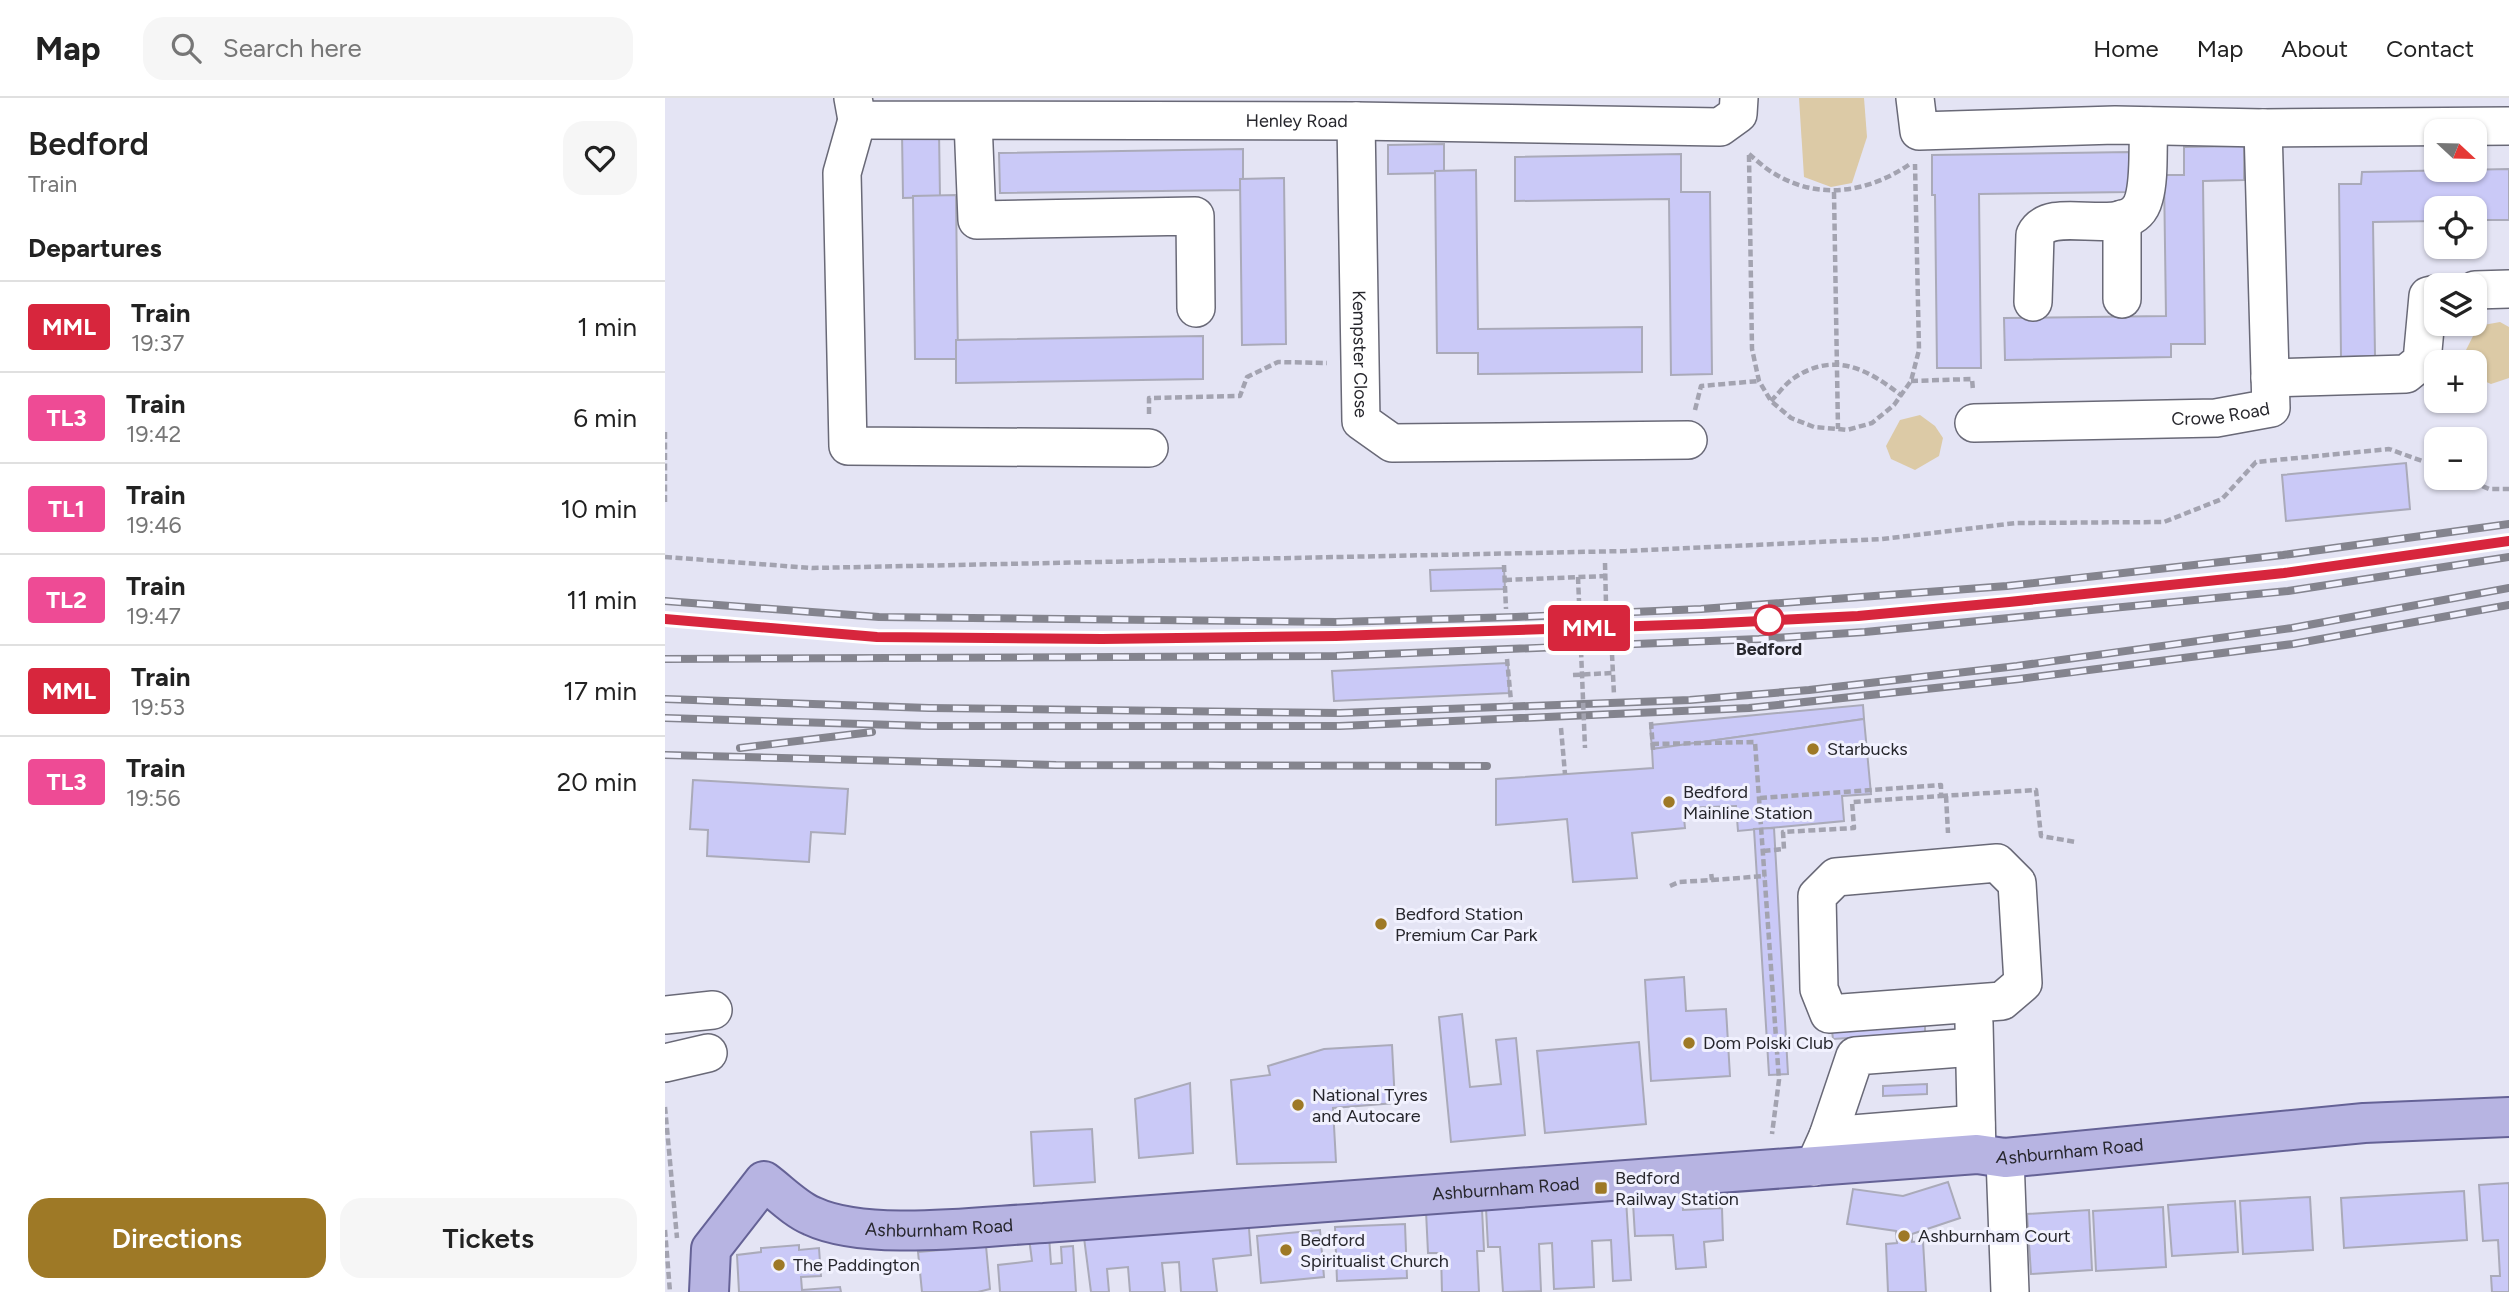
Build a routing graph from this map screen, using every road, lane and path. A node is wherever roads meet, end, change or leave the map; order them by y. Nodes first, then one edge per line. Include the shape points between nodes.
1 (1915, 98) edge
2 (855, 109) edge
3 (1302, 109) edge
4 (1730, 113) edge
5 (973, 121) junction
6 (1356, 121) junction
7 (2149, 126) junction
8 (2509, 126) edge
9 (2263, 128) junction
10 (1749, 155) junction
11 (1833, 192) junction
12 (2122, 219) junction
13 (2509, 289) edge
14 (2487, 290) edge
15 (2122, 299) dead end
16 (2033, 302) dead end
17 (1196, 307) dead end
18 (2424, 336) edge
19 (1360, 364) junction
20 (1837, 365) junction
21 (1759, 381) junction
22 (1911, 381) junction
23 (2271, 393) junction
24 (1902, 396) junction
25 (1771, 401) junction
26 (1974, 423) joint
27 (1838, 429) junction
28 (665, 432) edge
29 (1688, 440) joint
30 (1149, 448) joint
31 (2424, 462) edge
32 (2487, 488) edge
33 (2509, 489) edge
34 (665, 502) edge
35 (665, 557) edge
36 (1605, 563) dead end
37 (1504, 565) dead end
38 (1606, 576) junction
39 (1579, 577) junction
40 (1505, 580) junction
41 (1606, 604) dead end
42 (1506, 609) dead end
43 (1612, 654) dead end
44 (1507, 659) dead end
45 (1612, 673) junction
46 (1582, 674) junction
47 (1573, 675) dead end
48 (1614, 695) dead end
49 (1511, 701) dead end
50 (1651, 722) dead end
51 (1561, 728) dead end
52 (1585, 748) dead end
53 (1565, 774) dead end
54 (1941, 796) junction
55 (1760, 798) junction
56 (2076, 842) dead end
57 (1763, 851) junction
58 (1711, 872) dead end
59 (1765, 876) junction
60 (1712, 880) junction
61 (1670, 886) dead end
62 (1973, 1004) junction
63 (713, 1010) dead end
64 (665, 1014) edge
65 (1974, 1046) junction
66 (708, 1053) dead end
67 (665, 1063) edge
68 (665, 1107) edge
69 (2509, 1117) edge
70 (1771, 1143) dead end
71 (1986, 1145) junction
72 (1821, 1151) junction
73 (665, 1230) edge
74 (677, 1239) dead end
75 (670, 1292) edge
76 (709, 1292) edge
77 (2010, 1292) edge

1 - 7 street via 1919,131
2 - 5 street, Henley Road
2 - 30 street via 842,173 848,446
3 - 5 street, Henley Road
3 - 6 street, Henley Road
4 - 6 street, Henley Road
4 - 10 path
5 - 17 street via 977,220 1195,216
6 - 19 street, Kempster Close
7 - 9 street
7 - 12 street via 2144,199 2134,214
8 - 9 street
9 - 23 street, Crowe Road
10 - 11 path via 1776,175
10 - 21 path via 1752,349
11 - 20 path
11 - 22 path via 1874,184 1915,160 1919,350
12 - 15 street
12 - 16 street via 2048,221 2039,227
13 - 14 street
18 - 23 street via 2422,361 2406,374
19 - 29 street, Kempster Close via 1361,421 1392,443
19 - 30 path via 1278,362 1247,377 1240,396 1149,398
20 - 24 path via 1856,367
20 - 25 path via 1816,366 1792,379
20 - 27 path
21 - 25 path
21 - 29 path via 1700,386
22 - 24 path
22 - 26 path via 1972,379
23 - 26 street, Crowe Road via 2216,418
24 - 27 path via 1872,423
25 - 27 path via 1791,418 1814,427
28 - 34 path
31 - 35 path via 2389,449 2256,462 2222,499 2164,522 2016,523 1869,540 1626,551 811,568
32 - 33 path
36 - 38 path
37 - 40 path
38 - 39 path
38 - 41 path
39 - 40 path
39 - 46 path, bridge
40 - 42 path
43 - 45 path
44 - 49 path
45 - 46 path
45 - 48 path
46 - 47 path
46 - 52 path, bridge
50 - 55 path via 1653,747 1755,742
51 - 53 path
54 - 55 path via 1941,785
54 - 56 path via 2036,790 2041,836
54 - 57 path via 1852,802 1854,828 1783,832 1784,849
55 - 57 path
57 - 59 path
58 - 60 path
59 - 60 path
59 - 70 path via 1779,1080
60 - 61 path
62 - 62 street via 1829,1014 1819,989 1817,896 1836,877 1997,863 2017,883 2023,983 2002,1001
62 - 65 street
63 - 64 street
65 - 71 street
65 - 72 street via 1855,1056
66 - 67 street
68 - 74 path
69 - 71 main road, Ashburnham Road
71 - 72 main road, Ashburnham Road
71 - 77 street via 2008,1207
72 - 76 main road, Ashburnham Road via 1044,1223 902,1230 842,1226 811,1216 764,1181 711,1249
73 - 75 path

